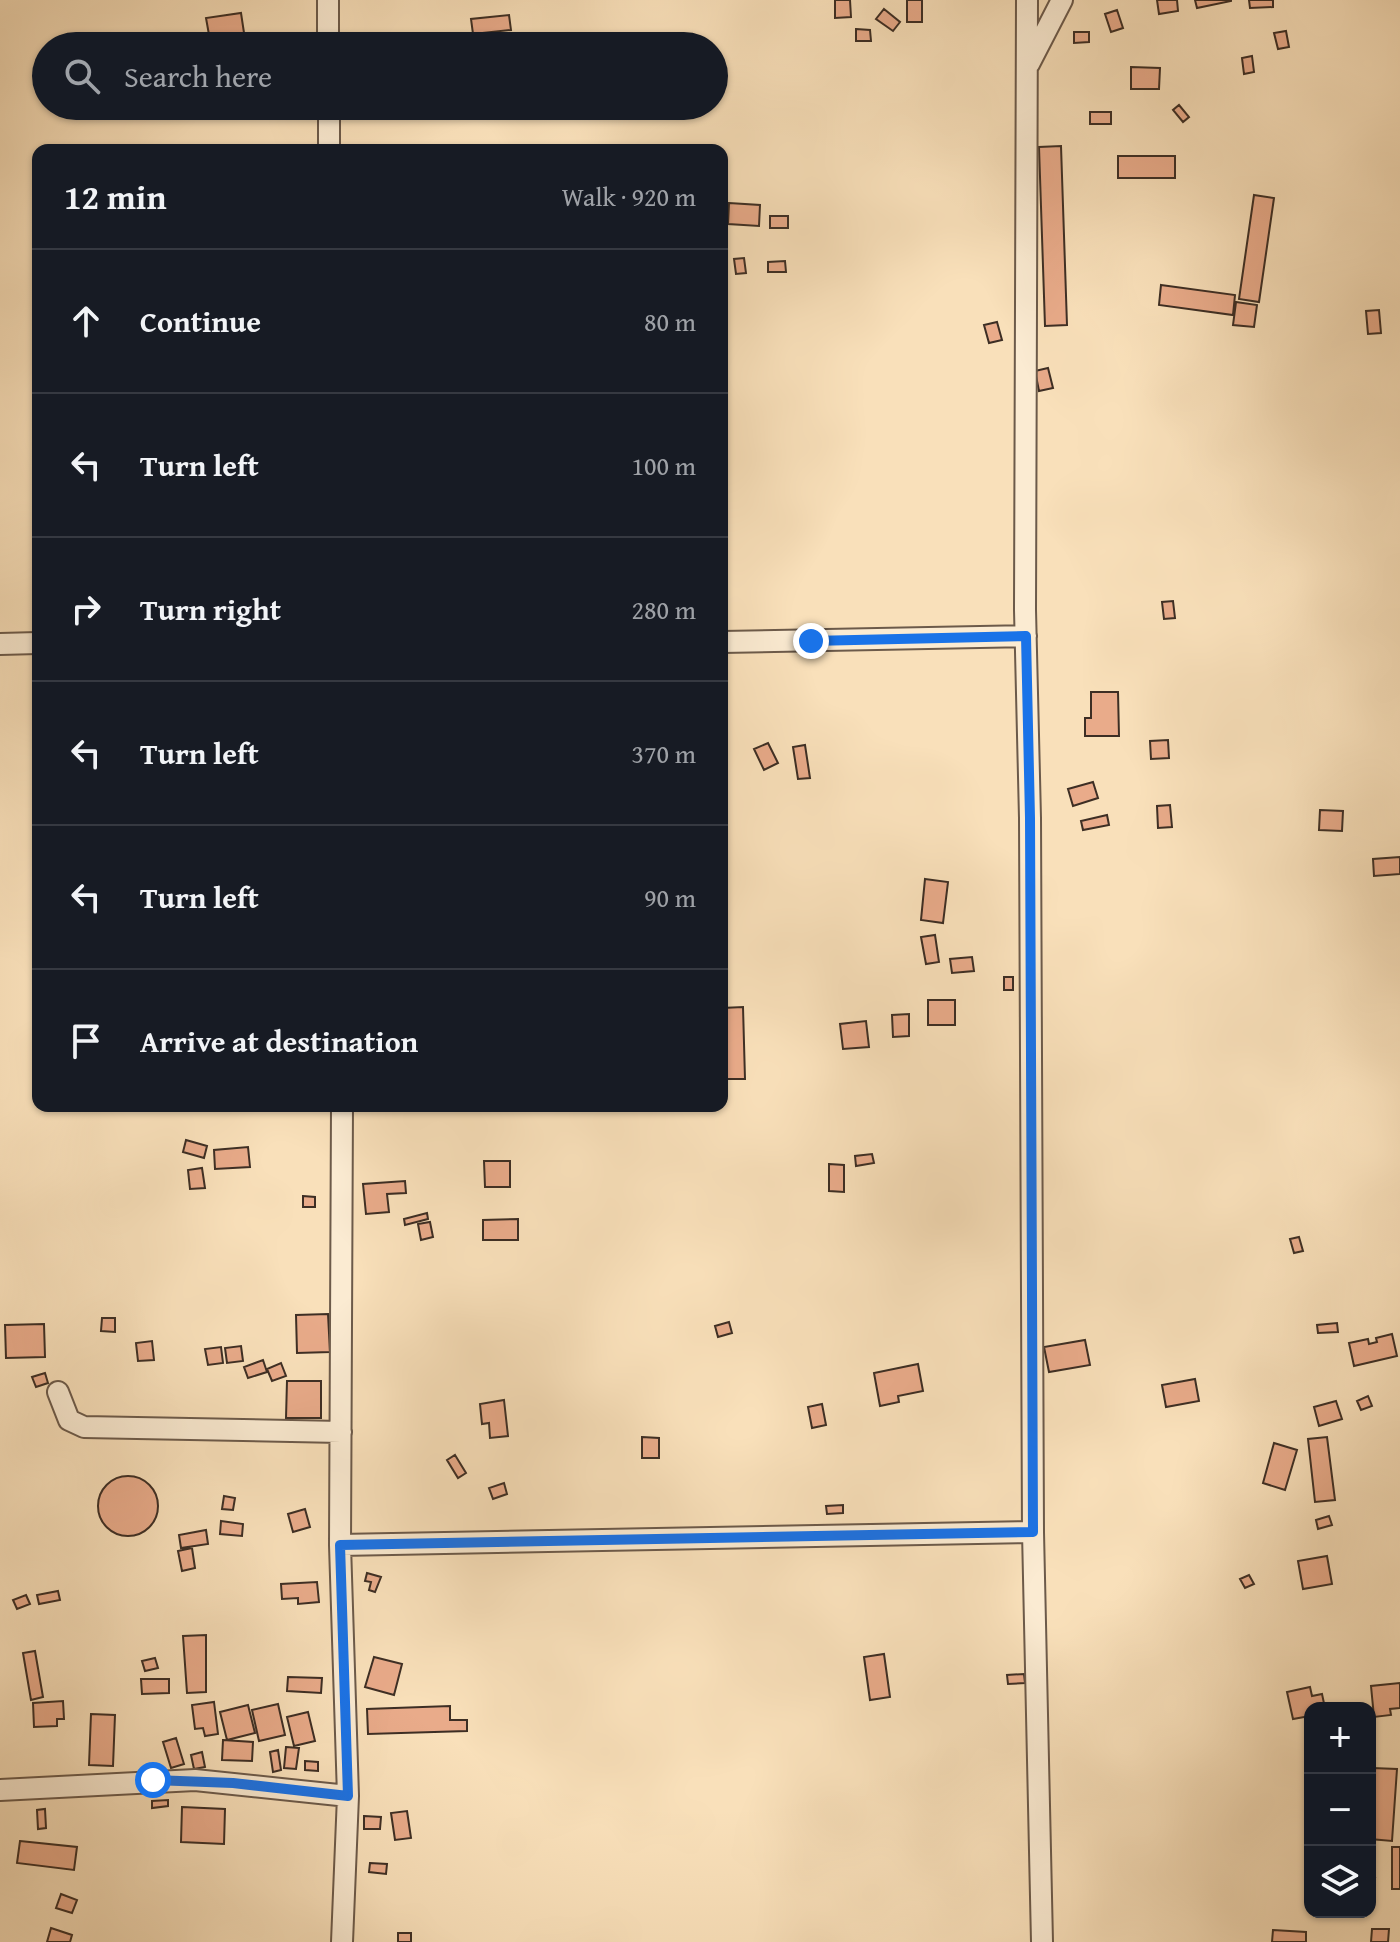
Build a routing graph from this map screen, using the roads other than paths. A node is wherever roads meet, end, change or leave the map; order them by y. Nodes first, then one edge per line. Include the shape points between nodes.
1 (328, 0) edge
2 (1027, 0) edge
3 (1062, 0) edge
4 (328, 32) edge
5 (1028, 65) junction
6 (329, 120) edge
7 (329, 144) edge
8 (1026, 636) junction
9 (728, 642) edge
10 (32, 643) edge
11 (0, 644) edge
12 (342, 1112) edge
13 (58, 1392) dead end
14 (341, 1432) junction
15 (1033, 1532) junction
16 (340, 1545) junction
17 (0, 1790) edge
18 (348, 1796) junction
19 (342, 1942) edge
20 (1042, 1942) edge

1 - 4 street
2 - 5 street
3 - 5 street
5 - 8 street
6 - 7 street
8 - 9 street
8 - 15 street
10 - 11 street
12 - 14 street
13 - 14 street via 69,1420 84,1427
14 - 16 street
15 - 16 street
15 - 20 street
16 - 18 street
17 - 18 street via 195,1780
18 - 19 street

